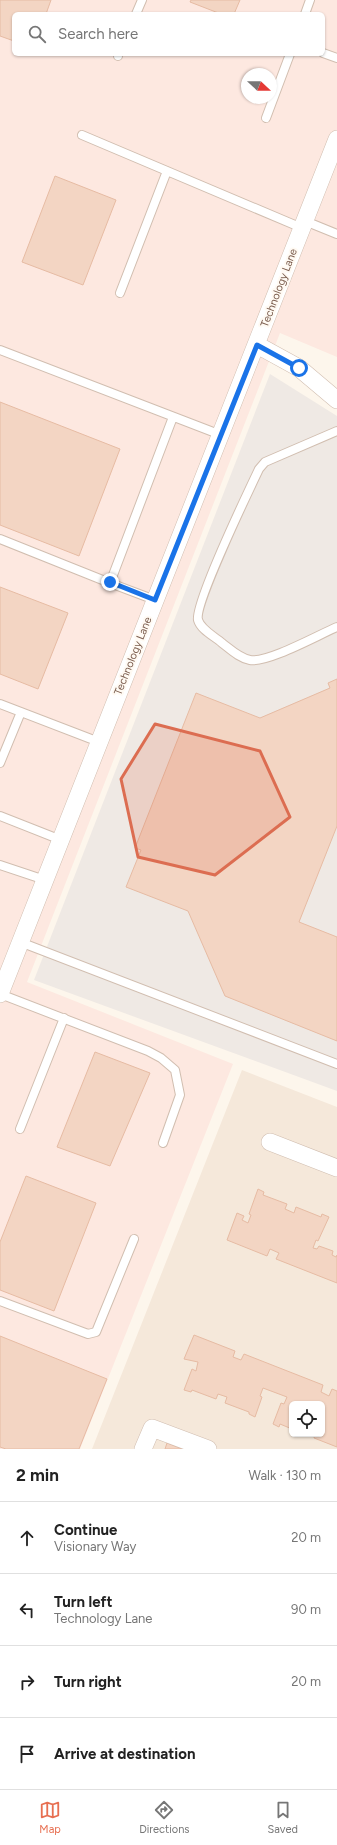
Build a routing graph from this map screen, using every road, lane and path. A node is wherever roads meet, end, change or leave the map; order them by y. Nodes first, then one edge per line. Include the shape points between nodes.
1 (142, 0) edge
2 (310, 0) edge
3 (137, 12) edge
4 (306, 12) edge
5 (325, 54) edge
6 (289, 56) edge
7 (337, 58) edge
8 (266, 118) dead end
9 (82, 135) dead end
10 (337, 139) edge
11 (167, 171) junction
12 (304, 225) junction
13 (337, 234) edge
14 (120, 293) dead end
15 (257, 345) junction
16 (0, 350) edge
17 (337, 400) edge
18 (173, 417) junction
19 (337, 431) edge
20 (221, 435) junction
21 (0, 539) edge
22 (110, 582) junction
23 (155, 600) junction
24 (337, 627) edge
25 (0, 704) edge
26 (21, 712) junction
27 (99, 742) junction
28 (0, 764) edge
29 (0, 816) edge
30 (61, 840) junction
31 (0, 865) edge
32 (45, 880) junction
33 (20, 942) junction
34 (0, 994) edge
35 (64, 1018) junction
36 (337, 1064) edge
37 (20, 1129) dead end
38 (270, 1142) dead end
39 (163, 1143) dead end
40 (337, 1168) edge
41 (134, 1239) dead end
42 (0, 1301) edge
43 (143, 1449) edge
44 (208, 1449) edge

1 - 3 lane
2 - 4 lane
5 - 7 lane
6 - 8 lane
9 - 11 lane
10 - 12 street, Technology Lane
11 - 12 lane
11 - 14 lane
12 - 13 lane
12 - 15 street, Technology Lane
15 - 17 street via 299,368
15 - 20 street, Technology Lane
16 - 18 lane
18 - 20 lane
18 - 22 lane
19 - 24 lane via 265,462 259,469 208,584 198,618 201,626 239,656 249,660 266,658
20 - 23 street, Technology Lane
21 - 22 lane
22 - 23 lane
23 - 27 street, Technology Lane
25 - 26 lane
26 - 27 lane
26 - 28 lane
27 - 30 street, Technology Lane
29 - 30 lane
30 - 32 street, Technology Lane
31 - 32 lane
32 - 33 street, Technology Lane
33 - 34 street, Technology Lane
33 - 36 lane
34 - 35 lane
35 - 37 lane
35 - 39 lane via 148,1051 175,1070 180,1095
38 - 40 street
41 - 42 lane via 94,1334
43 - 44 street via 152,1428

